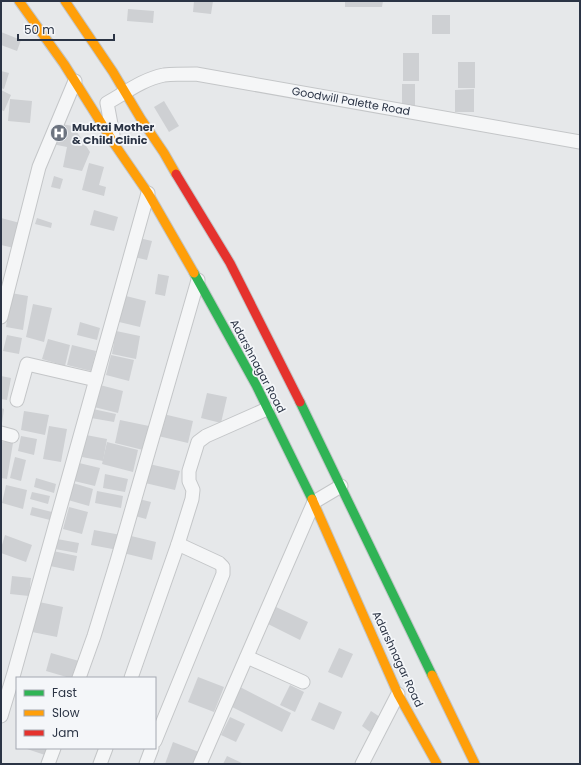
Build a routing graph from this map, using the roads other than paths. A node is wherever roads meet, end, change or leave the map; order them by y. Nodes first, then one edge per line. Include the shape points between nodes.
1 (19, 1) edge
2 (64, 1) edge
3 (75, 80) junction
4 (125, 93) junction
5 (580, 142) edge
6 (115, 145) junction
7 (148, 193) junction
8 (198, 280) junction
9 (1, 317) edge
10 (96, 380) junction
11 (17, 400) dead end
12 (267, 408) junction
13 (341, 486) junction
14 (314, 502) junction
15 (178, 544) junction
16 (247, 657) junction
17 (79, 677) edge
18 (131, 677) edge
19 (303, 682) dead end
20 (398, 694) junction
21 (1, 716) edge
22 (156, 739) edge
23 (54, 749) edge
24 (106, 749) edge
25 (152, 749) edge
26 (48, 764) edge
27 (100, 764) edge
28 (146, 764) edge
29 (200, 764) edge
30 (362, 764) edge
31 (437, 764) edge
32 (475, 764) edge

1 - 3 main road, Adarshnagar Road
2 - 4 main road, Adarshnagar Road
3 - 6 main road, Adarshnagar Road
3 - 9 street via 39,167
4 - 5 street, Goodwill Palette Road via 140,84 163,76 196,74
4 - 6 street, Goodwill Palette Road via 107,103
4 - 13 main road, Adarshnagar Road via 230,262
6 - 7 main road, Adarshnagar Road
7 - 8 main road, Adarshnagar Road
7 - 10 street
8 - 12 main road, Adarshnagar Road
8 - 17 street via 117,561
10 - 11 street via 27,364
10 - 21 street
12 - 14 main road, Adarshnagar Road
12 - 15 street via 198,442 189,471 192,499
13 - 14 street
13 - 32 main road, Adarshnagar Road
14 - 16 street
14 - 20 main road, Adarshnagar Road
15 - 18 street
15 - 22 street via 219,563 223,568 223,574
16 - 19 street
16 - 29 street
20 - 30 street
20 - 31 main road, Adarshnagar Road
23 - 26 street
24 - 27 street
25 - 28 street

